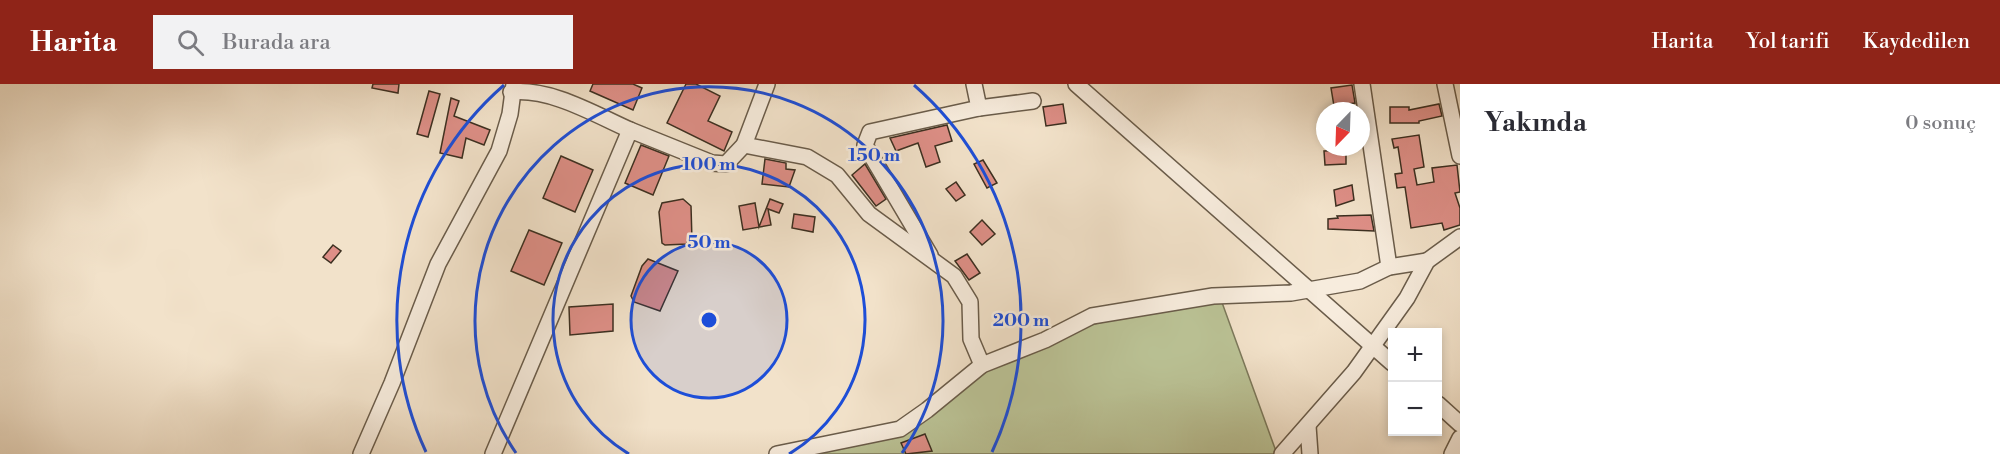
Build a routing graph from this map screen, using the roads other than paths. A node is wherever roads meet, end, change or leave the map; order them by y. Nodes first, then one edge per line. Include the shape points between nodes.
1 (767, 84) edge
2 (974, 84) edge
3 (1076, 84) edge
4 (1362, 84) edge
5 (1445, 84) edge
6 (512, 88) edge
7 (1033, 101) dead end
8 (979, 108) junction
9 (630, 130) junction
10 (744, 145) junction
11 (1460, 156) edge
12 (1460, 237) edge
13 (933, 260) junction
14 (1427, 261) junction
15 (1389, 267) junction
16 (1309, 290) junction
17 (1373, 345) junction
18 (1388, 359) edge
19 (982, 365) junction
20 (1442, 408) edge
21 (1460, 424) edge
22 (1308, 426) junction
23 (1460, 438) edge
24 (361, 454) edge
25 (493, 454) edge
26 (777, 454) edge
27 (1282, 454) edge
28 (1310, 454) edge
29 (1452, 454) edge

1 - 10 street
2 - 8 street
3 - 16 street
4 - 15 street
5 - 11 street
6 - 9 street via 565,102
6 - 24 street via 500,151 438,264
7 - 8 street
8 - 13 street via 870,132 865,145
9 - 10 street via 712,163 726,164
9 - 25 street
10 - 13 street via 807,157 837,175 869,214
12 - 14 street
13 - 19 street via 954,276 970,302 971,339
14 - 15 street
14 - 17 street via 1407,298
15 - 16 street via 1360,281
16 - 17 street
16 - 19 street via 1213,296 1092,316 1046,340
17 - 18 street
17 - 22 street
19 - 26 street via 900,429
20 - 21 street
22 - 27 street
22 - 28 street
23 - 29 street

